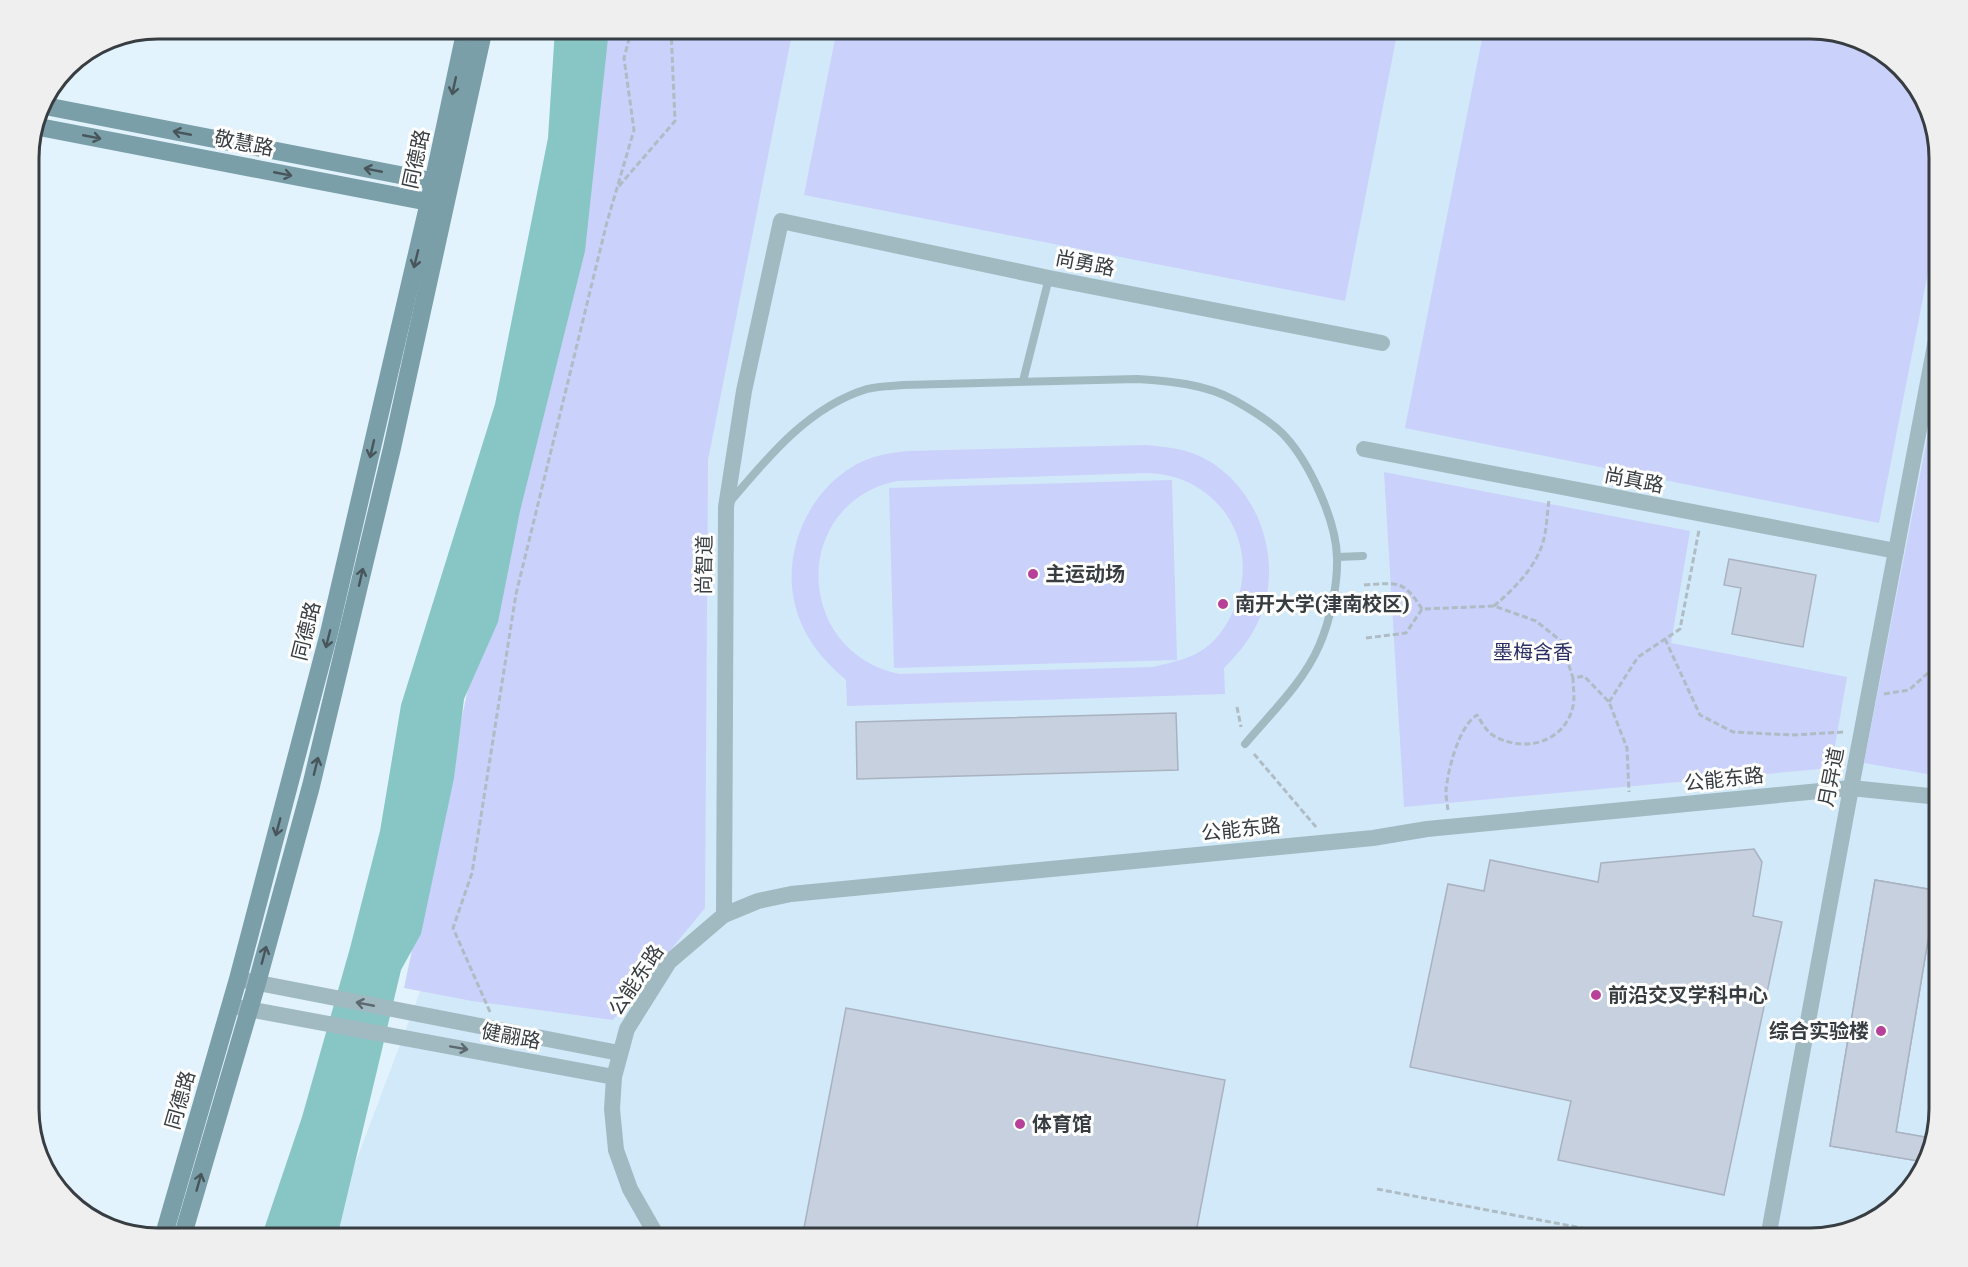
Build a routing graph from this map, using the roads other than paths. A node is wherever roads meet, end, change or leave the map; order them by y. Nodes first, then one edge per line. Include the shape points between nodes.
1 (464, 39) edge
2 (481, 39) edge
3 (50, 107) edge
4 (43, 128) edge
5 (443, 183) junction
6 (438, 204) junction
7 (781, 221) joint
8 (1049, 278) junction
9 (1382, 343) dead end
10 (1023, 381) junction
11 (1929, 381) edge
12 (1364, 449) dead end
13 (726, 507) junction
14 (1896, 551) junction
15 (1363, 556) dead end
16 (1337, 557) junction
17 (1245, 744) road end
18 (1851, 788) junction
19 (1929, 796) edge
20 (724, 915) junction
21 (238, 979) junction
22 (256, 983) junction
23 (230, 1005) junction
24 (249, 1009) junction
25 (619, 1053) junction
26 (614, 1077) junction
27 (167, 1228) edge
28 (185, 1228) edge
29 (652, 1228) edge
30 (1769, 1228) edge

1 -> 5 main road, 同德路
2 - 5 main road, 同德路
5 -> 3 main road, 敬慧路
4 -> 6 main road, 敬慧路
5 - 6 main road, 同德路
6 -> 21 main road, 同德路
22 -> 6 main road, 同德路 via 340,668
7 - 8 street, 尚勇路
7 - 13 street, 尚智道 via 744,391
8 - 9 street, 尚勇路
8 - 10 lane
10 - 13 lane via 868,389 834,404 776,448
10 - 16 lane via 1174,381 1233,399 1283,434 1304,462 1331,525
11 - 14 street, 月异道
12 - 14 street, 尚真路
13 - 20 street, 尚智道
14 - 18 street, 月异道
15 - 16 lane
16 - 17 lane via 1329,618 1318,647 1302,677
18 - 19 street, 公能东路
18 - 20 street, 公能东路 via 791,894 758,901
18 - 30 street, 月异道
20 - 25 street, 公能东路 via 669,962 627,1029
21 - 22 street, 健翮路
21 - 23 main road, 同德路
22 - 24 main road, 同德路
25 -> 22 street, 健翮路
23 - 24 street, 健翮路
23 - 27 main road, 同德路
24 -> 26 street, 健翮路
28 -> 24 main road, 同德路
25 - 26 street, 公能东路
26 - 29 street, 公能东路 via 616,1150 630,1189

